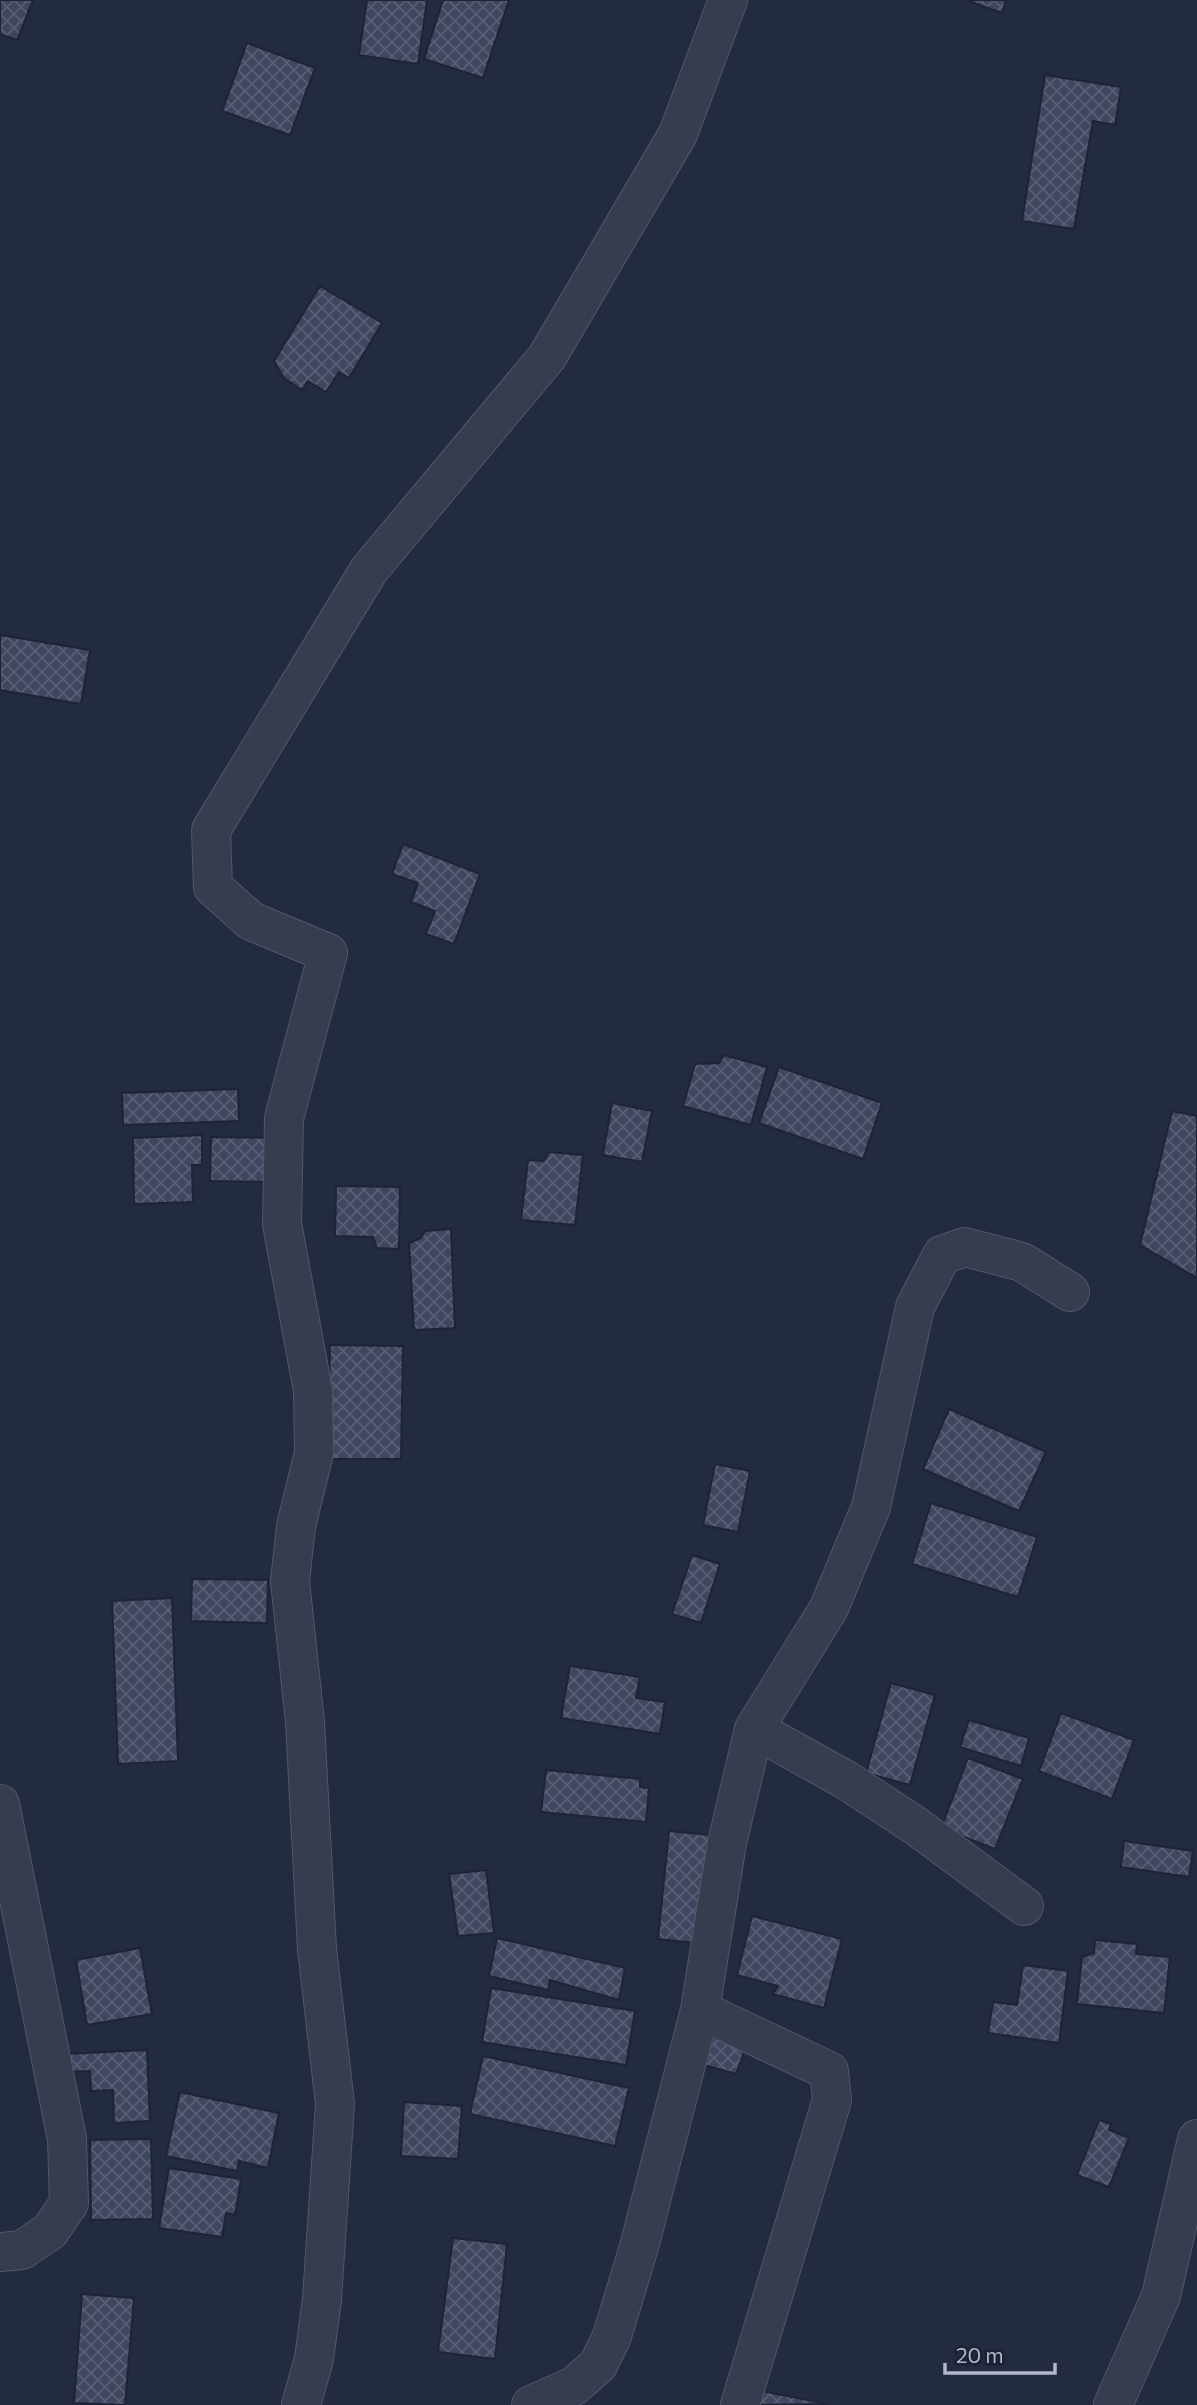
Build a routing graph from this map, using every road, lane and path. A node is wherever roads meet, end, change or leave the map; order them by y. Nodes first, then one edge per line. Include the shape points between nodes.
1 (725, 1) edge
2 (1070, 1292) dead end
3 (754, 1729) junction
4 (0, 1804) edge
5 (1024, 1906) dead end
6 (700, 2010) junction
7 (1197, 2139) edge
8 (0, 2252) edge
9 (300, 2405) edge
10 (531, 2405) edge
11 (740, 2405) edge
12 (1113, 2405) edge

1 - 9 street via 678,134 547,357 369,570 211,830 214,887 251,920 328,953 284,1118 282,1224 313,1391 314,1453 296,1526 290,1581 309,1769 317,1949 335,2104 322,2299 314,2359
2 - 3 street via 1021,1262 965,1247 942,1255 915,1307 871,1507 829,1608
3 - 5 street via 856,1786
3 - 6 street via 727,1843
4 - 8 street via 67,2139 69,2203 50,2231 22,2250
6 - 10 street via 612,2336 598,2365 574,2386
6 - 11 street via 830,2071 832,2100
7 - 12 street via 1161,2296

